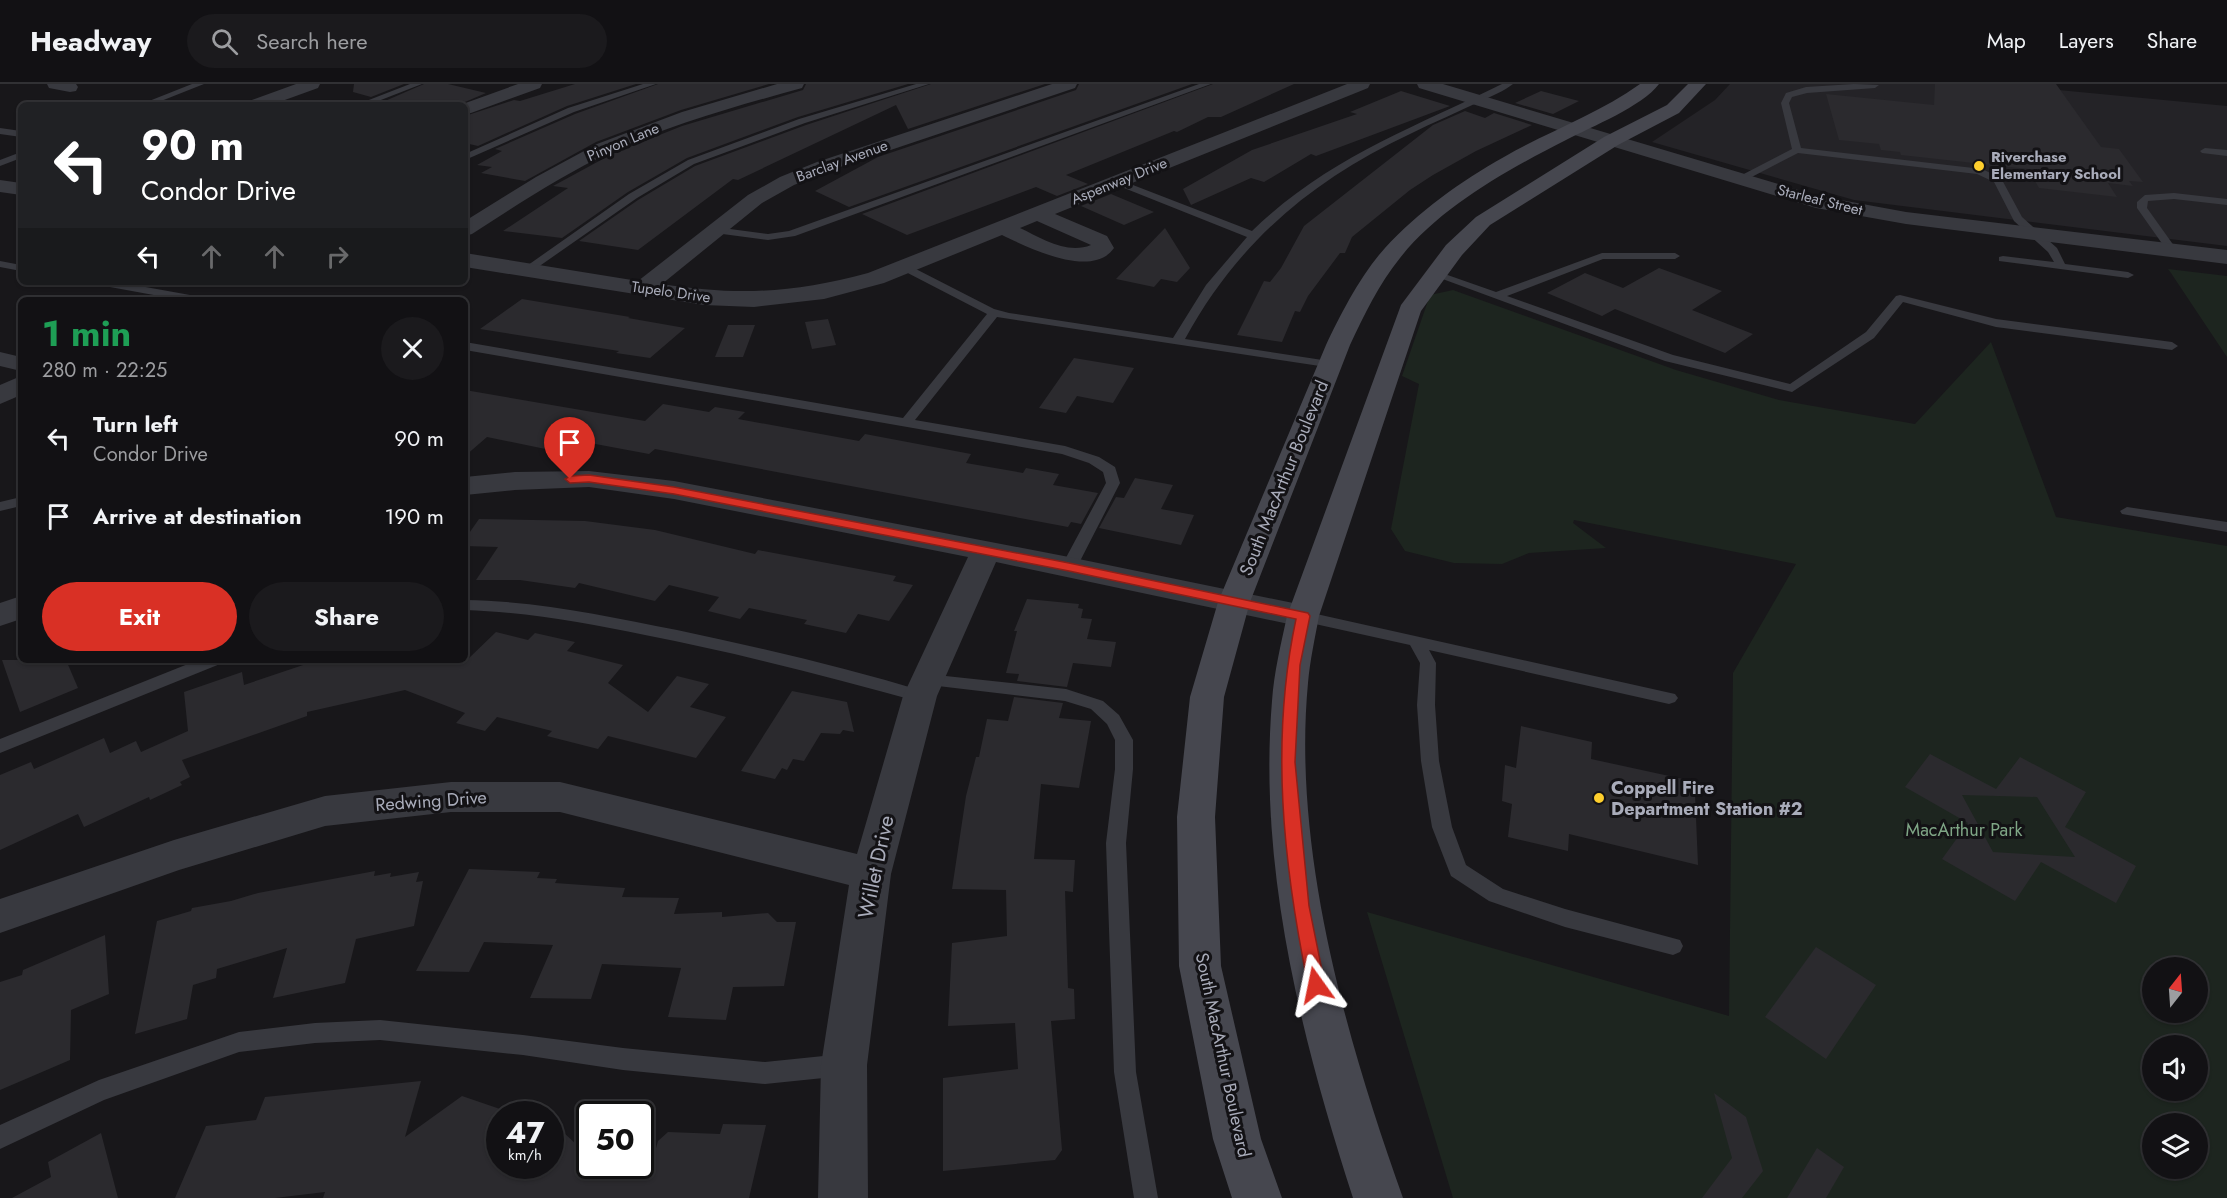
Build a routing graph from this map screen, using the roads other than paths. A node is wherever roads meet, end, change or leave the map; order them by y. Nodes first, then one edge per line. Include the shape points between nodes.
1 (200, 84) edge
2 (312, 84) edge
3 (418, 84) edge
4 (534, 84) edge
5 (652, 84) edge
6 (796, 84) edge
7 (925, 84) edge
8 (1067, 84) edge
9 (1207, 84) edge
10 (1362, 84) edge
11 (1425, 84) edge
12 (1509, 84) edge
13 (1651, 84) edge
14 (1698, 84) edge
15 (1875, 85) edge
16 (1478, 100) junction
17 (152, 102) edge
18 (263, 102) edge
19 (368, 102) edge
20 (468, 108) edge
21 (1573, 129) junction
22 (0, 131) edge
23 (18, 134) edge
24 (1611, 141) junction
25 (1797, 150) junction
26 (2205, 151) dead end
27 (2227, 153) edge
28 (18, 155) edge
29 (468, 156) edge
30 (0, 163) edge
31 (1741, 179) junction
32 (1117, 182) junction
33 (0, 186) edge
34 (18, 189) edge
35 (2227, 202) edge
36 (1039, 214) junction
37 (468, 228) edge
38 (1003, 228) junction
39 (716, 230) junction
40 (2036, 234) junction
41 (1254, 236) junction
42 (2172, 250) junction
43 (1676, 256) dead end
44 (2227, 257) edge
45 (2003, 259) dead end
46 (468, 260) edge
47 (0, 264) edge
48 (2061, 266) junction
49 (18, 267) edge
50 (904, 267) junction
51 (527, 270) junction
52 (1435, 274) junction
53 (2128, 274) dead end
54 (876, 278) joint
55 (116, 285) edge
56 (643, 288) junction
57 (1499, 296) junction
58 (184, 297) edge
59 (995, 312) junction
60 (1176, 342) junction
61 (2172, 346) dead end
62 (468, 347) edge
63 (0, 359) edge
64 (18, 363) edge
65 (1329, 365) junction
66 (18, 386) edge
67 (0, 396) edge
68 (906, 423) junction
69 (468, 486) edge
70 (18, 502) edge
71 (0, 507) edge
72 (2127, 511) dead end
73 (2227, 527) edge
74 (985, 553) junction
75 (1069, 567) junction
76 (1234, 602) junction
77 (468, 605) edge
78 (18, 608) edge
79 (0, 615) edge
80 (1303, 616) junction
81 (1416, 641) junction
82 (207, 663) edge
83 (924, 688) junction
84 (1670, 698) dead end
85 (0, 746) edge
86 (871, 874) junction
87 (0, 916) edge
88 (1673, 946) dead end
89 (844, 1065) junction
90 (0, 1137) edge
91 (843, 1198) edge
92 (1146, 1198) edge
93 (1257, 1198) edge
94 (1378, 1198) edge

1 - 17 lane
2 - 18 street
3 - 19 lane
4 - 20 street
5 - 29 lane via 572,110
6 - 37 street, Pinyon Lane via 624,139 556,174
7 - 51 lane via 802,121 692,162 642,190
8 - 39 street, Barclay Avenue via 787,181 755,199
9 - 39 lane via 791,234 768,237
10 - 32 street, Aspenway Drive
11 - 16 street, Starleaf Street
12 - 16 lane
13 - 21 main road, South MacArthur Boulevard via 1622,105
14 - 24 main road via 1673,109
15 - 25 lane via 1806,90 1789,95 1785,103
16 - 21 street, Starleaf Street
16 - 41 lane via 1350,161 1292,200
21 - 24 street, Starleaf Street
21 - 65 main road, South MacArthur Boulevard via 1510,161 1421,224 1391,254 1353,313
22 - 23 lane
24 - 31 street, Starleaf Street
24 - 52 main road via 1483,221
25 - 31 lane
25 - 40 lane via 1979,171 1998,180 2018,219
26 - 27 lane
28 - 30 lane
31 - 40 street, Starleaf Street via 1861,212
32 - 36 street, Aspenway Drive
32 - 41 lane
33 - 34 street
35 - 42 lane via 2174,196 2145,198 2142,208
36 - 38 street, Aspenway Drive
36 - 38 street via 1099,241 1103,248 1090,255 1065,255
38 - 50 street, Aspenway Drive
39 - 56 street, Barclay Avenue
40 - 42 street, Starleaf Street
40 - 48 lane via 2053,250
41 - 60 lane via 1206,290
42 - 44 street, Starleaf Street
43 - 57 lane via 1602,256
45 - 48 lane
46 - 51 street, Tupelo Drive
47 - 49 lane
48 - 53 lane
50 - 54 street, Aspenway Drive
50 - 59 lane
51 - 56 street, Tupelo Drive
52 - 57 lane
52 - 80 main road via 1410,310
54 - 56 street, Tupelo Drive via 824,292 754,300 704,298
55 - 58 lane
57 - 61 lane via 1669,358 1792,388 1870,335 1900,298 1996,323
59 - 60 lane
59 - 68 lane
60 - 65 lane
62 - 68 lane
63 - 64 street
65 - 76 main road, South MacArthur Boulevard
66 - 67 street
68 - 75 lane via 1065,450 1110,470 1113,483
69 - 74 street via 589,479 674,490
70 - 71 lane
72 - 73 lane
74 - 75 street
74 - 83 street, Willet Drive
75 - 76 street
76 - 80 street
76 - 93 main road, South MacArthur Boulevard via 1206,697 1196,818 1199,955 1237,1139
77 - 83 lane via 554,612 665,633 865,681
78 - 79 street
80 - 81 lane
80 - 94 main road via 1293,665 1287,762 1300,906 1348,1116
81 - 84 lane
81 - 88 lane via 1428,663 1430,761 1440,816 1458,870 1496,895 1564,918
82 - 85 lane
83 - 86 street, Willet Drive
83 - 92 lane via 1066,695 1097,705 1113,720 1124,740 1116,843 1125,1072
86 - 87 street, Redwing Drive via 560,797 451,796 325,811 174,856
86 - 89 street, Willet Drive
89 - 90 lane via 765,1073 380,1030 315,1033 239,1042 99,1091
89 - 91 street, Willet Drive

